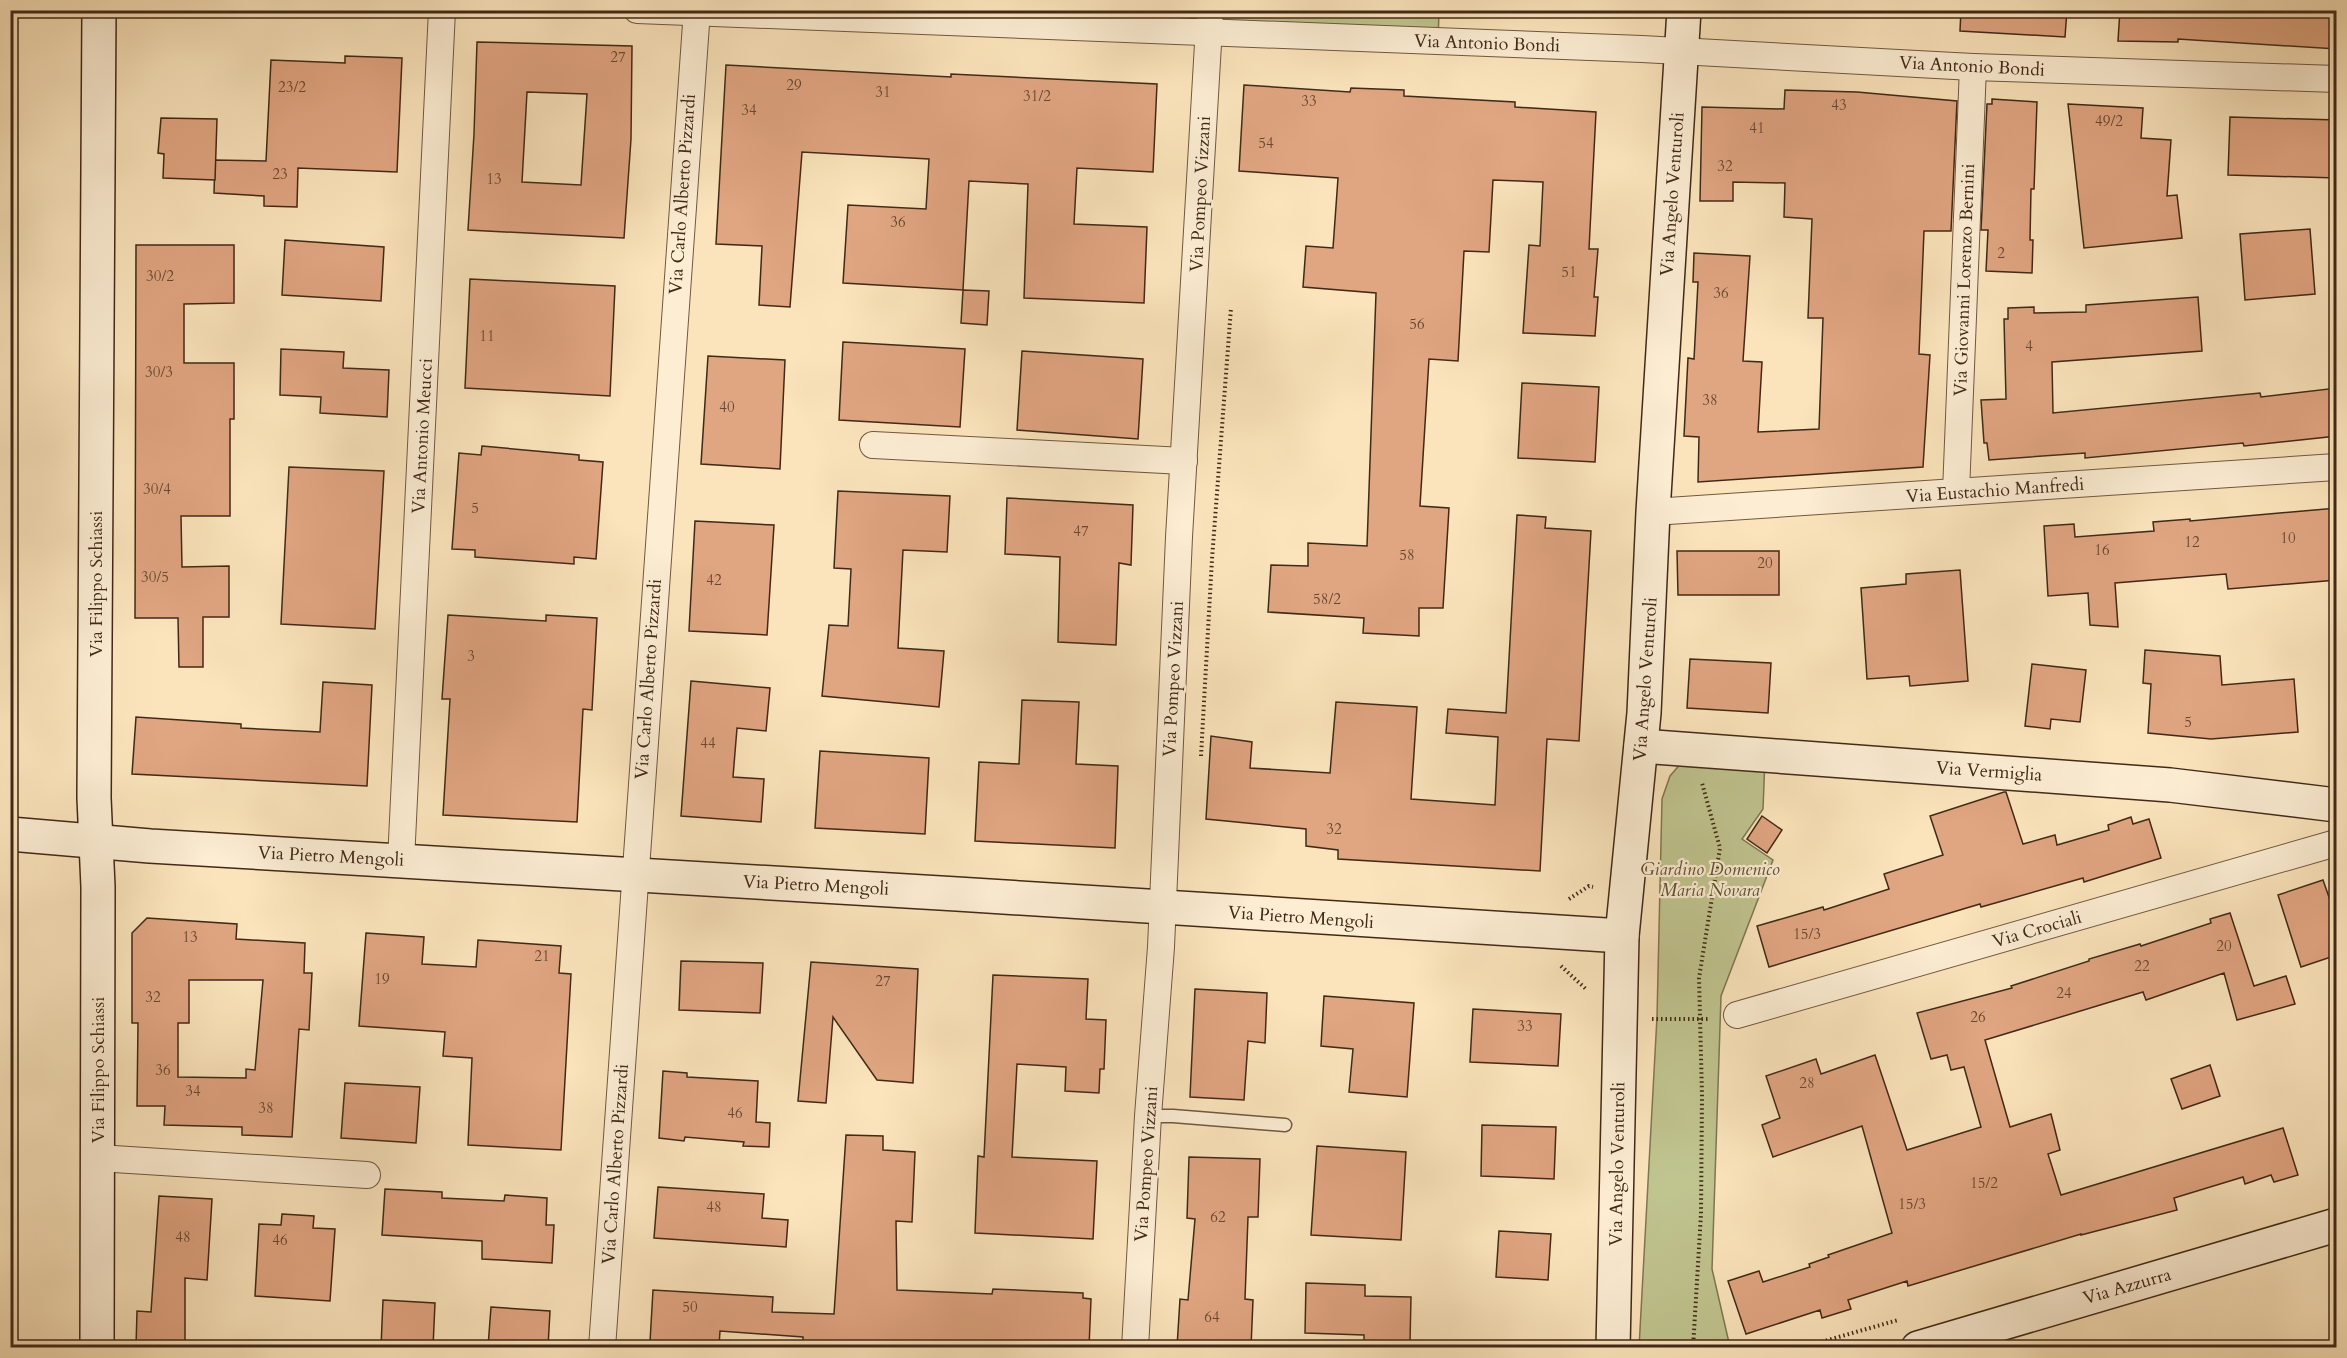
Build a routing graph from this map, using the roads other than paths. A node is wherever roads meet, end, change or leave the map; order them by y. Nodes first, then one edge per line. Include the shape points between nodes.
1 (99, 10) edge
2 (442, 10) edge
3 (637, 10) edge
4 (1684, 10) edge
5 (697, 12) edge
6 (1210, 21) edge
7 (1681, 51) junction
8 (1973, 67) junction
9 (2337, 79) edge
10 (873, 445) dead end
11 (1184, 461) junction
12 (2337, 467) edge
13 (1956, 492) junction
14 (1653, 512) junction
15 (1641, 746) junction
16 (2337, 805) edge
17 (10, 834) edge
18 (97, 842) junction
19 (2337, 843) edge
20 (401, 861) junction
21 (635, 874) junction
22 (1162, 908) junction
23 (1622, 936) junction
24 (1737, 1015) dead end
25 (1148, 1116) junction
26 (1285, 1125) dead end
27 (98, 1158) junction
28 (367, 1175) dead end
29 (2337, 1225) edge
30 (98, 1347) edge
31 (602, 1347) edge
32 (1135, 1347) edge
33 (1613, 1347) edge
34 (1918, 1347) edge

1 - 18 street, Via Filippo Schiassi via 94,798
2 - 20 street, Via Antonio Meucci
3 - 5 street, Via Antonio Bondi
4 - 7 street, Via Angelo Venturoli
5 - 6 street, Via Antonio Bondi
5 - 21 street, Via Carlo Alberto Pizzardi
6 - 7 street, Via Antonio Bondi
6 - 11 street, Via Pompeo Vizzani
7 - 8 street, Via Antonio Bondi
7 - 14 street, Via Angelo Venturoli
8 - 9 street, Via Antonio Bondi
8 - 13 street, Via Giovanni Lorenzo Bernini
10 - 11 street
11 - 22 street, Via Pompeo Vizzani
12 - 13 street, Via Eustachio Manfredi
13 - 14 street, Via Eustachio Manfredi
14 - 15 street, Via Angelo Venturoli
15 - 16 street, Via Vermiglia via 2170,785
15 - 23 street, Via Angelo Venturoli
17 - 18 street, Via Pietro Mengoli
18 - 20 street, Via Pietro Mengoli
18 - 27 street, Via Filippo Schiassi
19 - 24 street, Via Crociali
20 - 21 street, Via Pietro Mengoli
21 - 22 street, Via Pietro Mengoli
21 - 31 street, Via Carlo Alberto Pizzardi
22 - 23 street, Via Pietro Mengoli
22 - 25 street, Via Pompeo Vizzani
23 - 33 street, Via Angelo Venturoli
25 - 26 lane
25 - 32 street, Via Pompeo Vizzani
27 - 28 street, Via Filippo Schiassi
27 - 30 street, Via Filippo Schiassi
29 - 34 street, Via Azzurra

